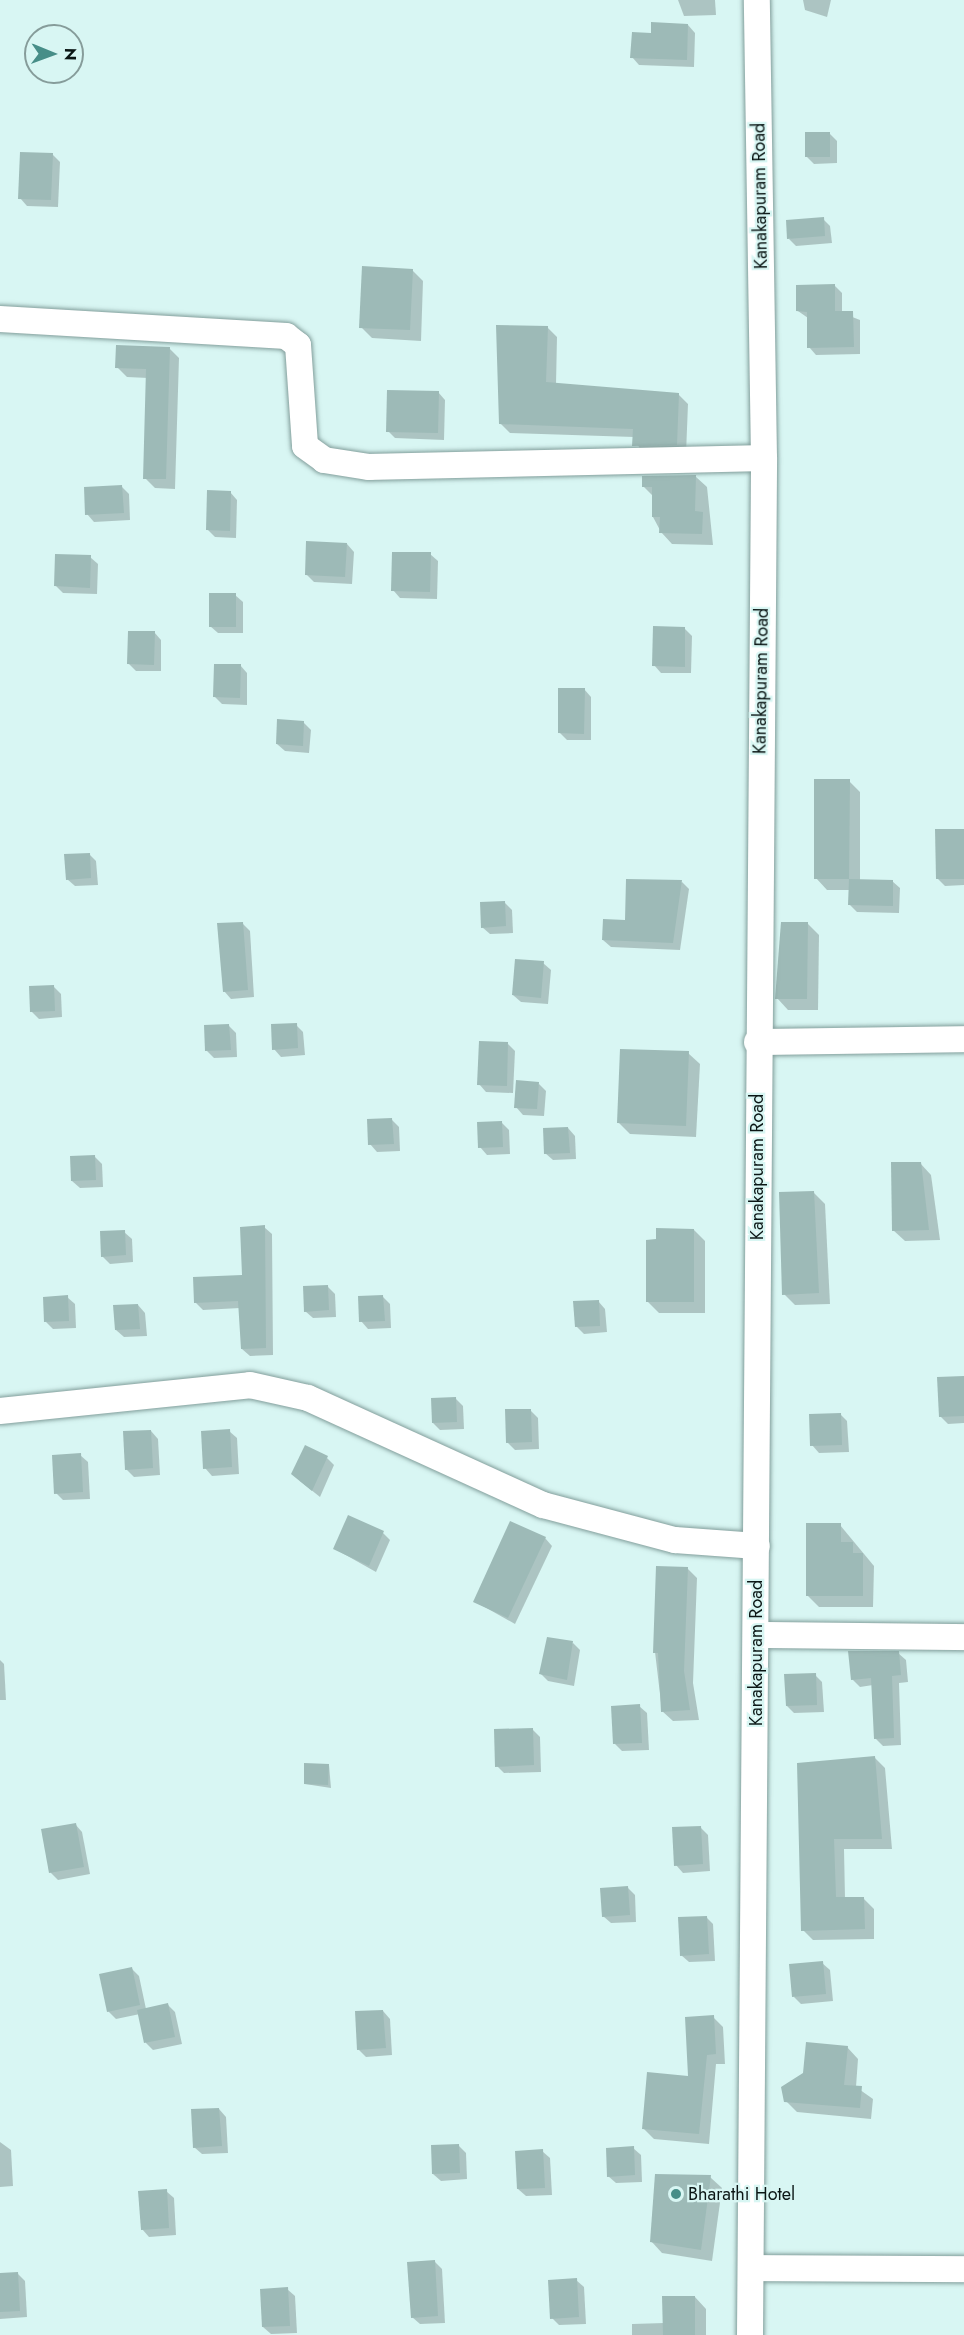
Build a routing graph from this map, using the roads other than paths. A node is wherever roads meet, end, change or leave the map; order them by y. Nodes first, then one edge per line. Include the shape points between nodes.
1 (756, 0) edge
2 (0, 319) edge
3 (764, 458) junction
4 (964, 1039) edge
5 (758, 1042) junction
6 (0, 1411) edge
7 (757, 1546) junction
8 (756, 1635) junction
9 (964, 1637) edge
10 (751, 2268) junction
11 (964, 2270) edge
12 (750, 2335) edge

1 - 3 street, Kanakapuram Road
2 - 3 street via 286,336 298,345 305,446 324,460 369,467
3 - 5 street, Kanakapuram Road
4 - 5 street
5 - 7 street, Kanakapuram Road
6 - 7 street via 250,1385 308,1398 543,1505 675,1540
7 - 8 street, Kanakapuram Road
8 - 9 street
8 - 10 street, Kanakapuram Road
10 - 11 street
10 - 12 street, Kanakapuram Road

